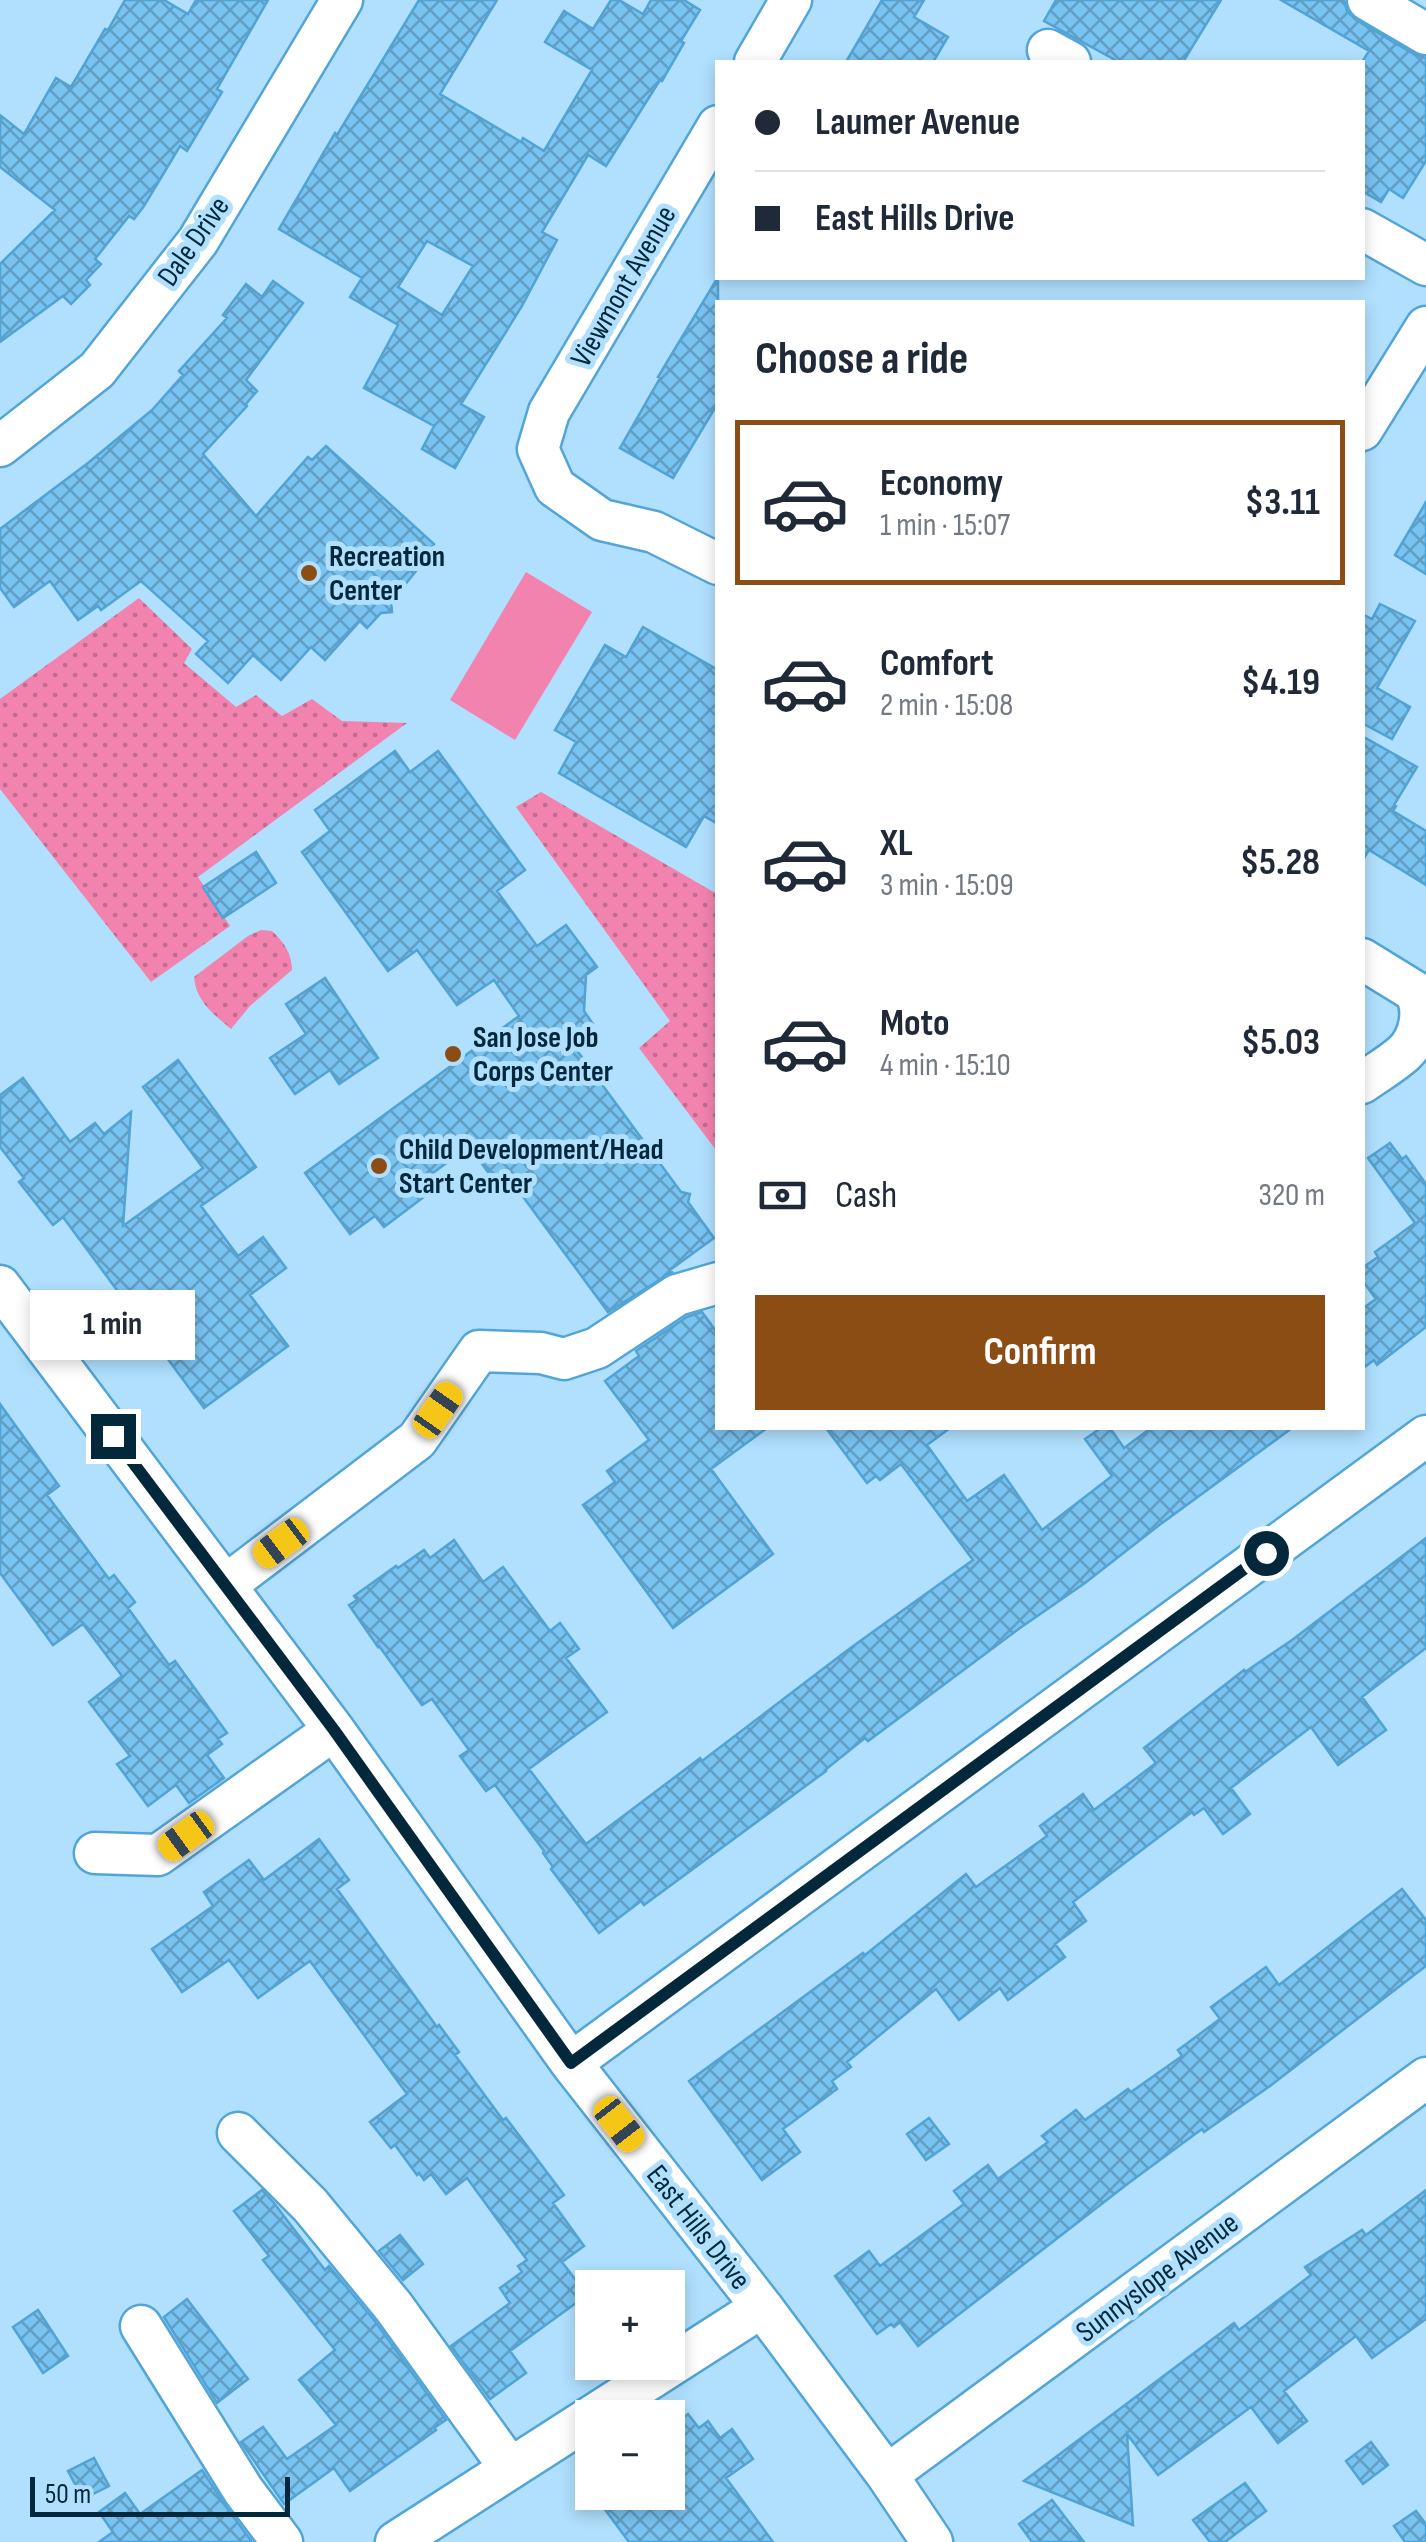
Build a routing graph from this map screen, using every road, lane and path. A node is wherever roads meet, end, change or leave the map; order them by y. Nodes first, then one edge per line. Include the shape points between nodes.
1 (342, 0) edge
2 (792, 0) edge
3 (1368, 0) edge
4 (1426, 34) edge
5 (756, 60) edge
6 (715, 131) edge
7 (1365, 230) edge
8 (1426, 265) edge
9 (1426, 327) edge
10 (1365, 425) edge
11 (0, 446) edge
12 (715, 562) edge
13 (1365, 961) edge
14 (1365, 1080) edge
15 (715, 1284) edge
16 (0, 1286) edge
17 (1426, 1436) edge
18 (226, 1585) junction
19 (334, 1730) junction
20 (95, 1853) dead end
21 (571, 2063) junction
22 (1426, 2078) edge
23 (238, 2133) dead end
24 (762, 2307) junction
25 (142, 2326) dead end
26 (510, 2468) junction
27 (887, 2476) junction
28 (282, 2542) edge
29 (396, 2542) edge
30 (932, 2542) edge

1 - 11 street, Dale Drive via 198,240 97,370
2 - 5 street
3 - 4 street
6 - 12 street, Viewmont Avenue via 549,412 538,450 555,487 602,520 654,532
7 - 8 street
9 - 10 street
13 - 14 street via 1414,991 1422,1015 1404,1053
15 - 18 street via 677,1295 598,1348 564,1359 479,1351 418,1440
16 - 18 street, East Hills Drive
17 - 21 street
18 - 19 street, East Hills Drive
19 - 20 street via 158,1856
19 - 21 street, East Hills Drive
21 - 24 street, East Hills Drive
22 - 27 street, Sunnyslope Avenue
23 - 26 street via 310,2205
24 - 26 street
24 - 27 street, East Hills Drive
25 - 28 street
26 - 29 street
27 - 30 street, East Hills Drive

